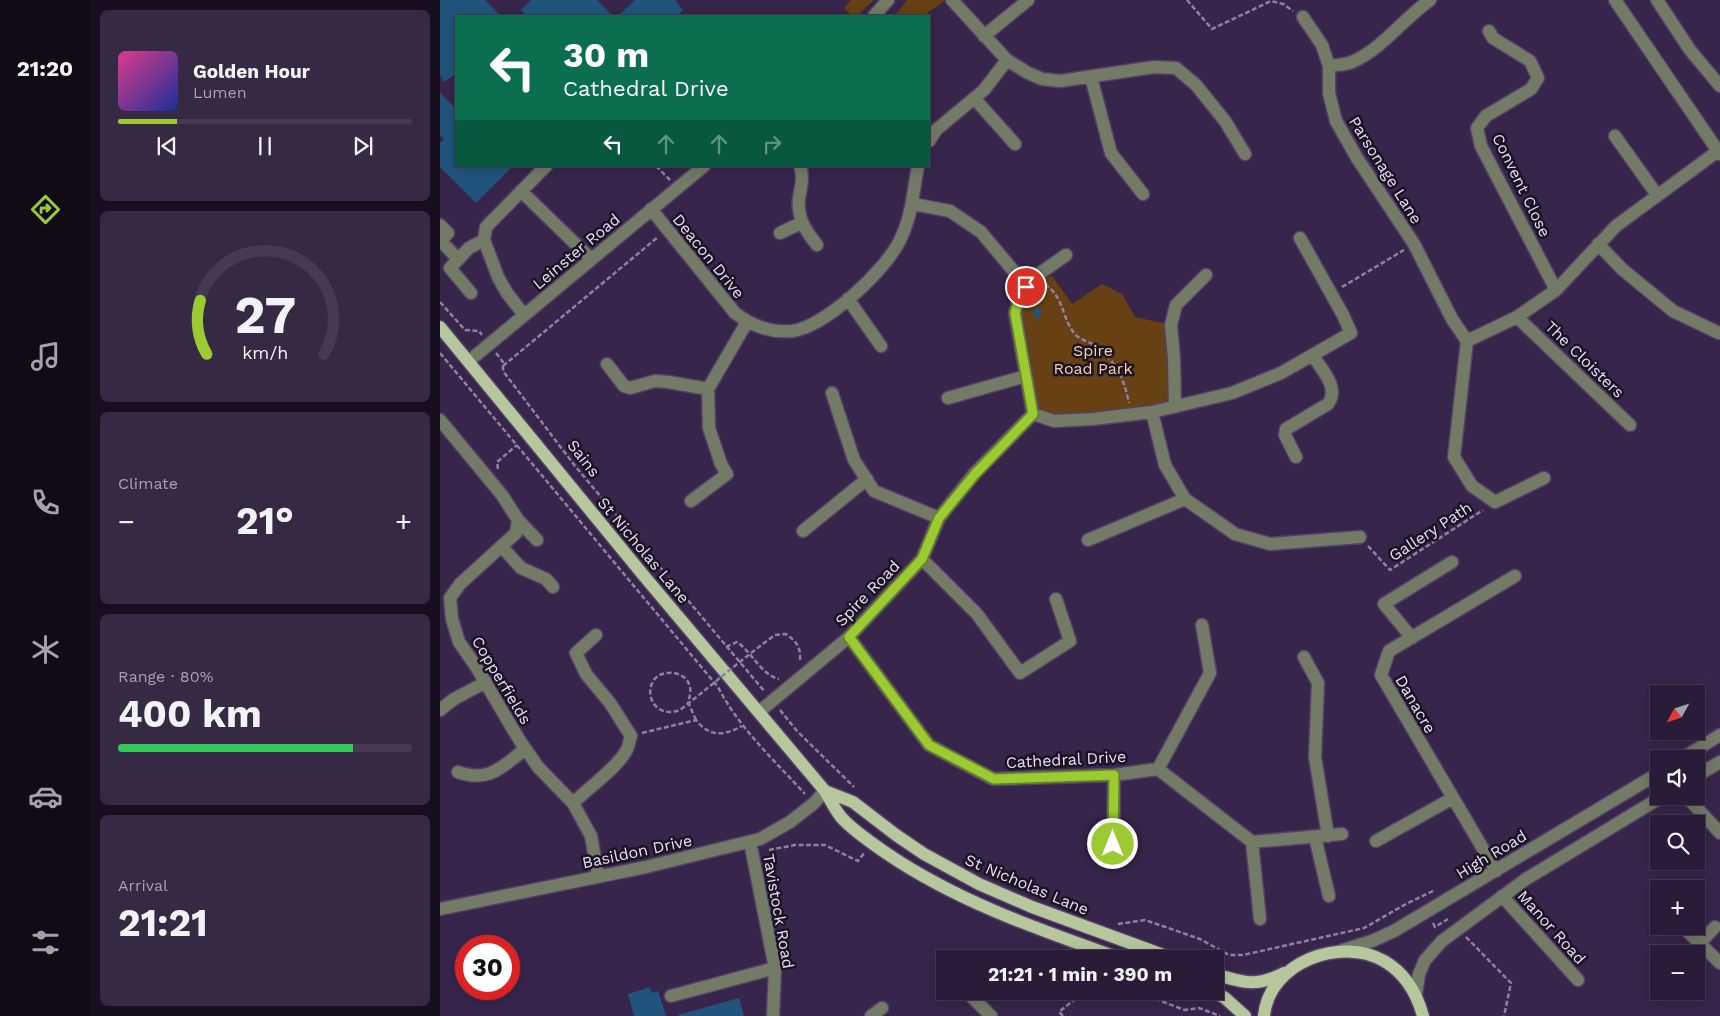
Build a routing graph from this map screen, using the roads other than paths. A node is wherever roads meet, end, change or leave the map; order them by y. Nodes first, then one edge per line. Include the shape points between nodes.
1 (888, 0) edge
2 (952, 0) edge
3 (1028, 0) edge
4 (1615, 0) edge
5 (1657, 0) edge
6 (1426, 1) edge
7 (875, 15) edge
8 (1303, 17) road end
9 (1489, 31) dead end
10 (984, 36) junction
11 (1007, 60) junction
12 (1329, 66) junction
13 (1091, 77) junction
14 (1720, 86) edge
15 (974, 98) junction
16 (1615, 136) dead end
17 (930, 139) edge
18 (1014, 144) dead end
19 (1719, 153) edge
20 (1245, 154) dead end
21 (545, 167) edge
22 (703, 167) edge
23 (800, 167) edge
24 (918, 167) edge
25 (521, 191) junction
26 (1144, 194) dead end
27 (1657, 196) junction
28 (913, 204) junction
29 (651, 209) junction
30 (801, 223) junction
31 (440, 225) edge
32 (780, 233) dead end
33 (1300, 238) dead end
34 (484, 240) junction
35 (440, 241) edge
36 (1598, 244) junction
37 (817, 245) dead end
38 (1066, 255) dead end
39 (458, 259) junction
40 (591, 259) junction
41 (1016, 274) dead end
42 (1206, 275) dead end
43 (1556, 290) junction
44 (471, 293) dead end
45 (848, 299) junction
46 (524, 315) junction
47 (1518, 317) junction
48 (747, 322) junction
49 (440, 327) edge
50 (1719, 332) edge
51 (1467, 341) junction
52 (881, 346) dead end
53 (1313, 356) junction
54 (469, 361) junction
55 (607, 364) dead end
56 (1026, 376) junction
57 (708, 389) junction
58 (832, 393) dead end
59 (948, 398) dead end
60 (1175, 407) junction
61 (1152, 412) junction
62 (1033, 414) junction
63 (440, 420) edge
64 (1630, 425) dead end
65 (1296, 456) dead end
66 (1544, 478) dead end
67 (867, 479) junction
68 (1185, 499) junction
69 (691, 502) dead end
70 (939, 518) junction
71 (518, 520) junction
72 (803, 530) dead end
73 (1360, 537) road end
74 (538, 540) dead end
75 (1088, 540) dead end
76 (502, 547) junction
77 (922, 559) junction
78 (1452, 562) dead end
79 (1515, 576) dead end
80 (553, 587) dead end
81 (445, 596) edge
82 (1056, 598) dead end
83 (1202, 625) dead end
84 (596, 635) dead end
85 (849, 637) junction
86 (1412, 638) junction
87 (1304, 657) dead end
88 (486, 682) junction
89 (440, 710) edge
90 (759, 712) junction
91 (1720, 735) edge
92 (525, 749) junction
93 (1696, 750) edge
94 (1720, 762) edge
95 (1158, 770) junction
96 (1705, 771) edge
97 (458, 772) dead end
98 (1114, 775) junction
99 (1650, 778) edge
100 (825, 791) junction
101 (1453, 798) junction
102 (573, 803) junction
103 (1650, 803) edge
104 (1694, 805) edge
105 (1720, 832) edge
106 (1342, 834) dead end
107 (1321, 836) junction
108 (1376, 841) dead end
109 (1252, 842) junction
110 (751, 847) junction
111 (1113, 862) dead end
112 (1496, 871) junction
113 (598, 876) junction
114 (1329, 896) dead end
115 (1502, 896) junction
116 (440, 909) edge
117 (1260, 919) dead end
118 (1715, 927) dead end
119 (1692, 935) edge
120 (1700, 943) junction
121 (1097, 950) edge
122 (1149, 950) edge
123 (1336, 952) junction
124 (1720, 963) edge
125 (1295, 967) junction
126 (774, 968) junction
127 (1224, 977) edge
128 (1578, 980) dead end
129 (671, 996) dead end
130 (1224, 997) edge
131 (1418, 998) junction
132 (975, 1000) edge
133 (882, 1008) dead end
134 (773, 1016) edge
135 (870, 1016) edge
136 (991, 1016) edge
137 (1244, 1016) edge
138 (1264, 1016) edge
139 (1424, 1016) edge

1 - 7 street
2 - 10 street
3 - 10 street
4 - 19 street
5 - 14 street via 1690,50
6 - 12 street via 1373,50 1350,63
8 - 12 street via 1322,45
9 - 43 street, Convent Close via 1493,38 1530,61 1538,78 1531,89 1486,116 1477,128 1482,146
10 - 11 street
11 - 13 street via 1042,79 1060,81
11 - 15 street
12 - 51 street, Parsonage Lane via 1329,93 1336,121 1414,244 1452,319
13 - 20 street via 1154,67 1176,68 1196,85 1225,121
13 - 26 street via 1111,153
15 - 17 street via 936,130
15 - 18 street
16 - 27 street
19 - 27 street
21 - 25 street
22 - 29 street, Leinster Road
23 - 30 street via 803,179 799,199
24 - 28 street, Deacon Drive
25 - 34 street via 486,227
25 - 40 street
27 - 36 street via 1616,226
28 - 41 street via 950,212 981,232
28 - 45 street, Deacon Drive via 906,227 890,258
29 - 40 street, Leinster Road
29 - 48 street, Deacon Drive via 724,302
30 - 32 street
30 - 37 street
31 - 35 street via 448,233
33 - 53 street via 1351,333
34 - 39 street
34 - 46 street via 498,277
35 - 39 street
36 - 43 street
36 - 50 street via 1622,269 1673,311
38 - 56 street via 1035,277 1021,293 1015,313
39 - 44 street via 450,268
40 - 46 street, Leinster Road
42 - 60 street via 1176,305 1171,325
43 - 47 street
45 - 48 street, Deacon Drive via 808,326 793,330 778,331
45 - 52 street
46 - 54 street, Leinster Road
47 - 51 street
47 - 64 street, The Cloisters
48 - 57 street
49 - 54 main road, St Nicholas Lane
51 - 66 street via 1454,457 1472,486 1495,502
53 - 60 street via 1232,393
53 - 65 street via 1330,384 1332,399 1284,432
54 - 90 main road, St Nicholas Lane
55 - 57 street via 624,386 630,388 655,381
56 - 59 street
56 - 62 street
57 - 69 street via 709,428 727,474
58 - 67 street via 854,460
60 - 61 street
61 - 62 street via 1054,421
61 - 68 street via 1165,466
62 - 70 street, Spire Road via 975,474
63 - 71 street via 502,495
67 - 70 street via 874,491
67 - 72 street
68 - 73 street via 1235,534 1270,544
68 - 75 street
70 - 77 street, Spire Road
71 - 74 street
71 - 76 street, Copperfields via 516,533
76 - 80 street via 521,568 546,579
76 - 81 street, Copperfields
77 - 82 street via 977,614 1020,673 1070,641
77 - 85 street, Spire Road
78 - 86 street via 1384,604
79 - 86 street, Danacre
81 - 88 street, Copperfields via 459,642
83 - 95 street via 1210,673
84 - 102 street via 576,653 586,674 610,703 630,736 626,751
85 - 90 street, Spire Road
85 - 98 street, Cathedral Drive via 929,745 994,779
86 - 101 street, Danacre via 1389,651 1381,675
87 - 107 street via 1318,683 1315,757
88 - 89 street
88 - 92 street, Copperfields
90 - 100 main road, St Nicholas Lane
91 - 93 street
92 - 97 street via 486,776
92 - 102 street, Copperfields
94 - 96 street
95 - 98 street, Cathedral Drive
95 - 109 street
98 - 111 street
99 - 112 street, High Road
100 - 110 street, Basildon Drive via 814,804
100 - 121 main road, St Nicholas Lane via 840,817 906,866 998,914
100 - 122 main road, St Nicholas Lane via 853,802 924,854 979,884
101 - 108 street
101 - 112 street, Danacre
102 - 113 street, Copperfields via 591,836
103 - 115 street
104 - 105 street
106 - 107 street
107 - 109 street
107 - 114 street
109 - 117 street
110 - 113 street, Basildon Drive
110 - 126 street, Tavistock Road
112 - 123 street, High Road via 1394,931
113 - 116 street, Basildon Drive
115 - 128 street, Manor Road
115 - 131 street via 1457,929 1424,960 1419,974
118 - 120 street
119 - 120 street
120 - 124 street
123 - 125 main road via 1315,956
123 - 131 main road via 1368,954 1384,960 1403,976
125 - 127 main road via 1258,982
125 - 138 main road via 1276,985
126 - 129 street
126 - 134 street, Tavistock Road
130 - 137 main road
131 - 139 main road
132 - 136 street
133 - 135 street

